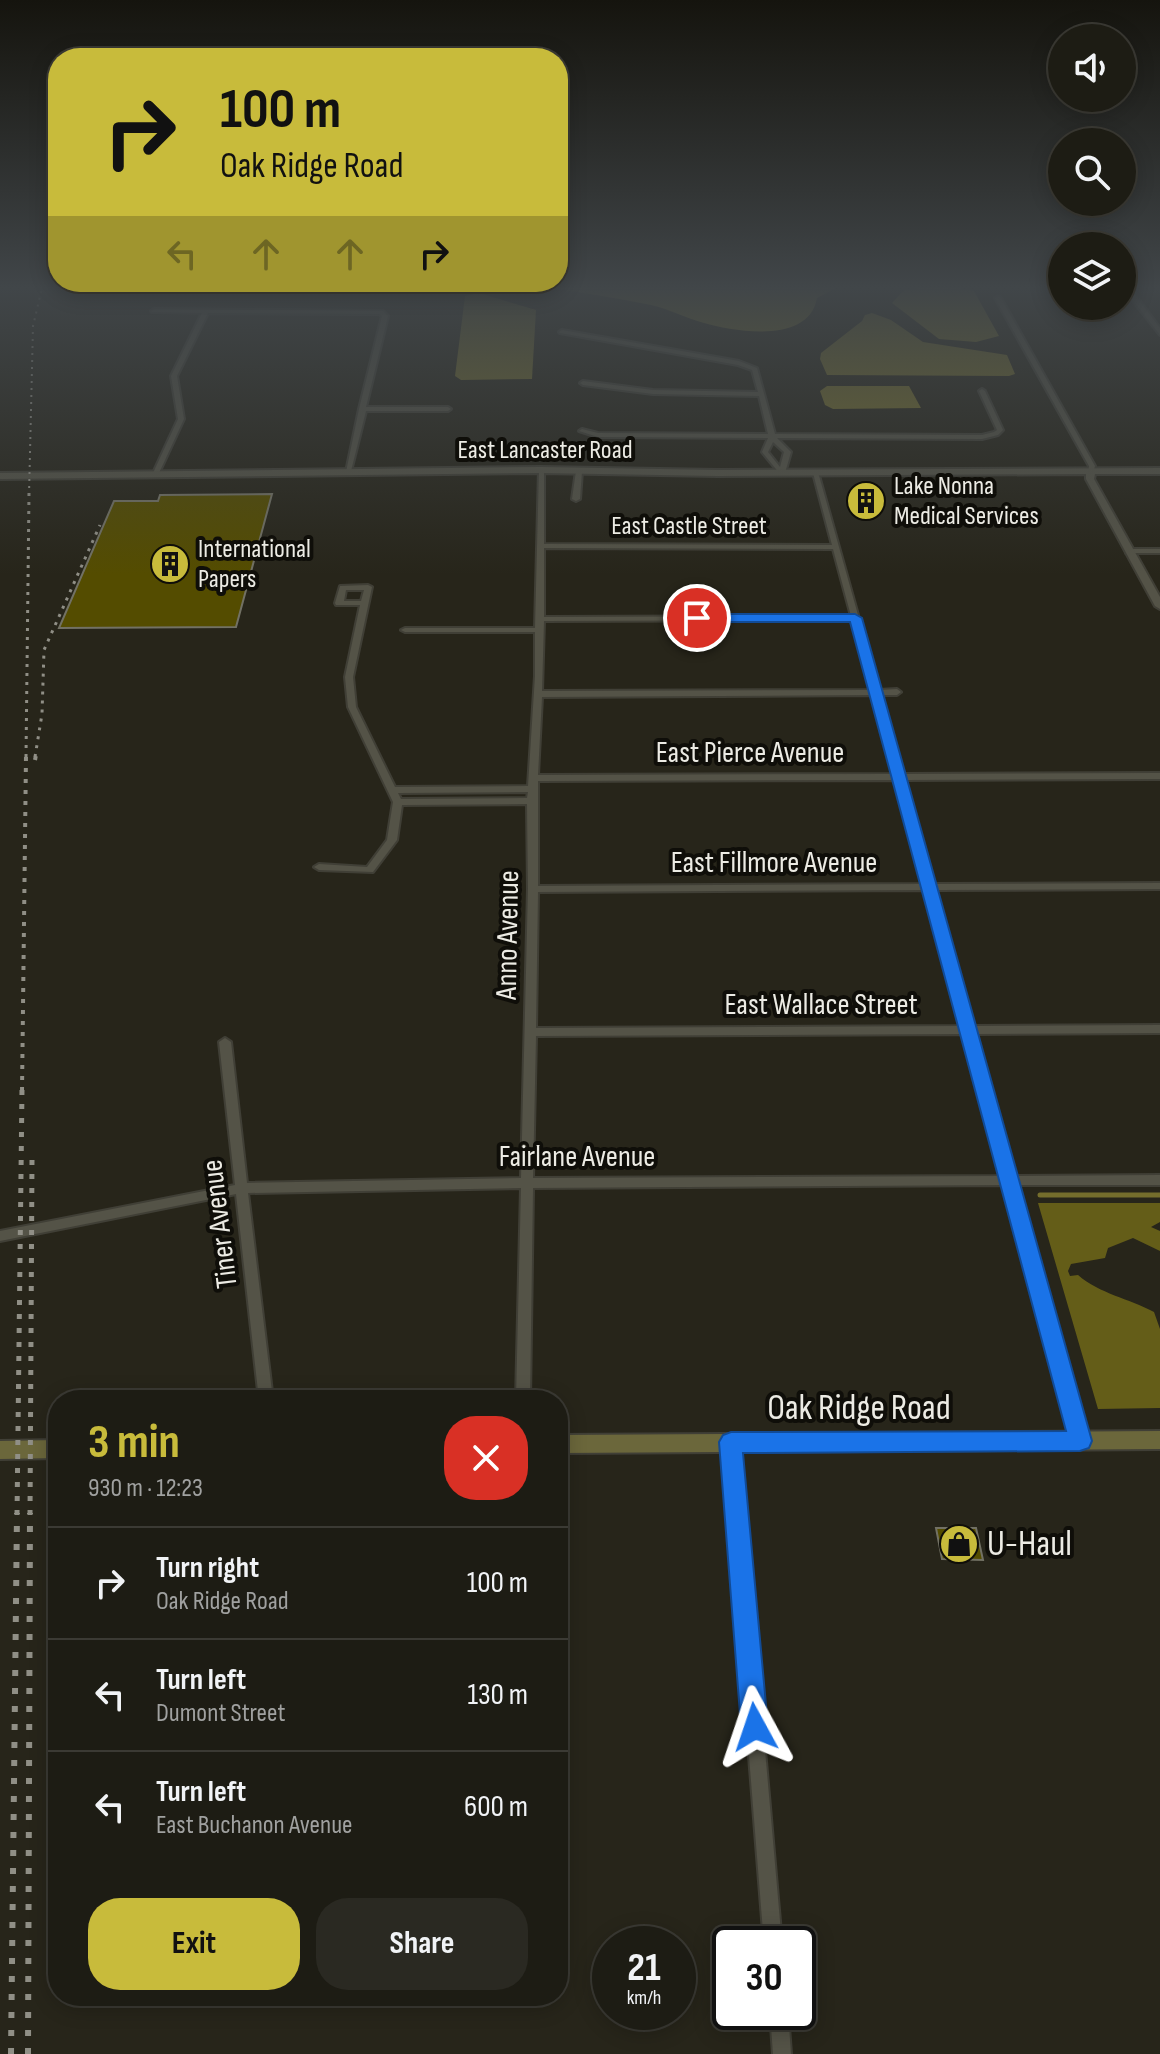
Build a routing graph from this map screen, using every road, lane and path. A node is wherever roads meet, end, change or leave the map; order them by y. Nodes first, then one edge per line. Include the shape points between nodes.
1 (175, 384) edge
2 (368, 384) edge
3 (590, 384) edge
4 (760, 384) edge
5 (1046, 384) edge
6 (982, 391) dead end
7 (762, 394) junction
8 (362, 409) junction
9 (448, 409) dead end
10 (582, 431) dead end
11 (772, 437) junction
12 (767, 447) junction
13 (785, 447) junction
14 (541, 470) junction
15 (348, 471) junction
16 (579, 471) junction
17 (1160, 471) edge
18 (1091, 472) junction
19 (156, 473) junction
20 (782, 473) junction
21 (816, 473) junction
22 (0, 476) edge
23 (576, 499) dead end
24 (541, 546) junction
25 (836, 547) junction
26 (1129, 551) junction
27 (1160, 551) edge
28 (365, 603) dead end
29 (1160, 606) edge
30 (855, 618) junction
31 (539, 624) junction
32 (405, 630) dead end
33 (875, 692) junction
34 (897, 692) dead end
35 (538, 694) junction
36 (1160, 776) edge
37 (899, 777) junction
38 (505, 789) junction
39 (532, 789) junction
40 (392, 790) junction
41 (508, 801) junction
42 (398, 802) junction
43 (319, 867) dead end
44 (927, 886) junction
45 (1160, 886) edge
46 (533, 889) junction
47 (1160, 1029) edge
48 (967, 1031) junction
49 (530, 1032) junction
50 (225, 1042) dead end
51 (1009, 1180) junction
52 (1160, 1180) edge
53 (528, 1183) junction
54 (242, 1188) junction
55 (0, 1236) edge
56 (265, 1390) edge
57 (523, 1390) edge
58 (1160, 1440) edge
59 (1080, 1441) junction
60 (731, 1442) junction
61 (568, 1444) edge
62 (48, 1449) edge
63 (0, 1450) edge
64 (771, 1926) edge
65 (780, 2030) edge
66 (782, 2054) edge

1 - 19 street via 181,419
2 - 8 street
3 - 7 street via 653,392
4 - 7 street
5 - 18 street
6 - 11 street via 1000,430 991,436
7 - 11 street
8 - 9 street
8 - 15 street
10 - 11 street
11 - 12 street
11 - 13 street
12 - 13 street
12 - 20 street
13 - 20 street
14 - 15 street, East Lancaster Road
14 - 16 street, East Lancaster Road
14 - 24 street, Anno Avenue
15 - 19 street, East Lancaster Road
16 - 20 street, East Lancaster Road
16 - 23 street
17 - 18 street, East Lancaster Road
18 - 21 street, East Lancaster Road
18 - 26 street
19 - 22 street, East Lancaster Road
20 - 21 street, East Lancaster Road
21 - 25 street
24 - 25 street, East Castle Street
24 - 31 street, Anno Avenue
25 - 30 street
26 - 27 street
26 - 29 street
28 - 40 street via 349,677 352,707
30 - 31 street
30 - 33 street
31 - 32 street
31 - 35 street, Anno Avenue
33 - 34 street
33 - 35 street
33 - 37 street
35 - 39 street, Anno Avenue
36 - 37 street, East Pierce Avenue
37 - 39 street, East Pierce Avenue
37 - 44 street
38 - 39 street
38 - 40 street
38 - 41 street
39 - 41 street
39 - 46 street, Anno Avenue
40 - 42 street
41 - 42 street
42 - 43 street via 392,840 370,870
44 - 45 street, East Fillmore Avenue
44 - 46 street, East Fillmore Avenue
44 - 48 street
46 - 49 street, Anno Avenue
47 - 48 street, East Wallace Street
48 - 49 street, East Wallace Street
48 - 51 street
49 - 53 street, Anno Avenue
50 - 54 street, Tiner Avenue
51 - 52 street, Fairlane Avenue
51 - 53 street, Fairlane Avenue
51 - 59 street
53 - 54 street, Fairlane Avenue
53 - 57 street, Anno Avenue
54 - 55 street, Fairlane Avenue
54 - 56 street, Tiner Avenue
58 - 59 main road, Oak Ridge Road
59 - 60 main road, Oak Ridge Road
60 - 61 main road, Oak Ridge Road
60 - 64 street
62 - 63 main road
65 - 66 street

